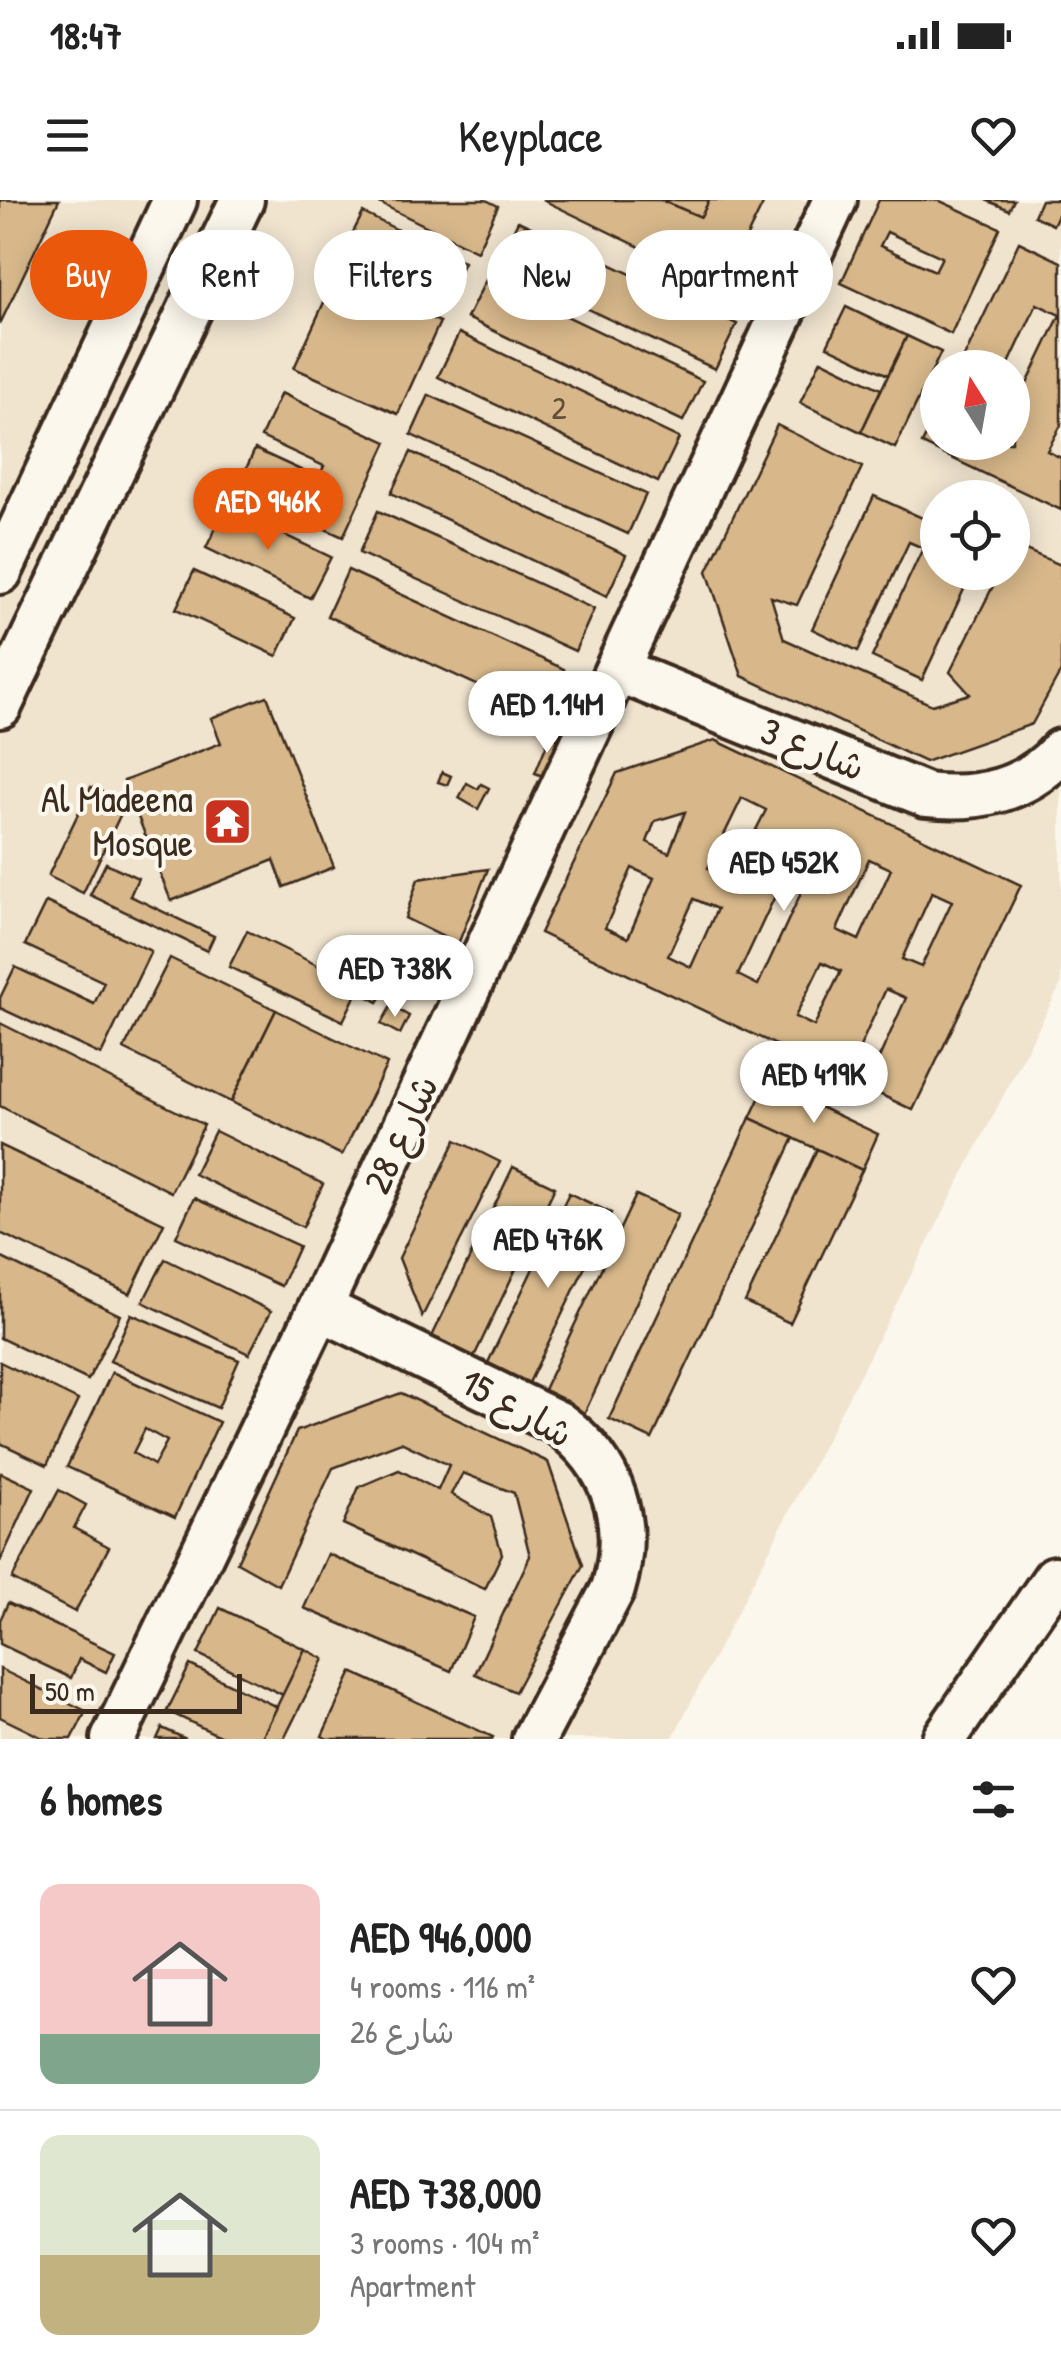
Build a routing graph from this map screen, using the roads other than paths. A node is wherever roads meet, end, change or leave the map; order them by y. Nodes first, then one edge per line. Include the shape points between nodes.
1 (175, 200) edge
2 (242, 200) edge
3 (835, 200) edge
4 (0, 572) edge
5 (618, 670) junction
6 (0, 706) edge
7 (1061, 751) edge
8 (320, 1308) junction
9 (1055, 1578) dead end
10 (113, 1739) edge
11 (534, 1739) edge
12 (944, 1739) edge

1 - 4 street
2 - 6 street
3 - 5 street, شارع 28
5 - 7 street, شارع 3 via 926,795 994,793 1036,774
5 - 8 street, شارع 28
8 - 10 street, شارع 28
8 - 11 street, شارع 15 via 558,1423 590,1450 612,1486 622,1526 619,1569
9 - 12 street

